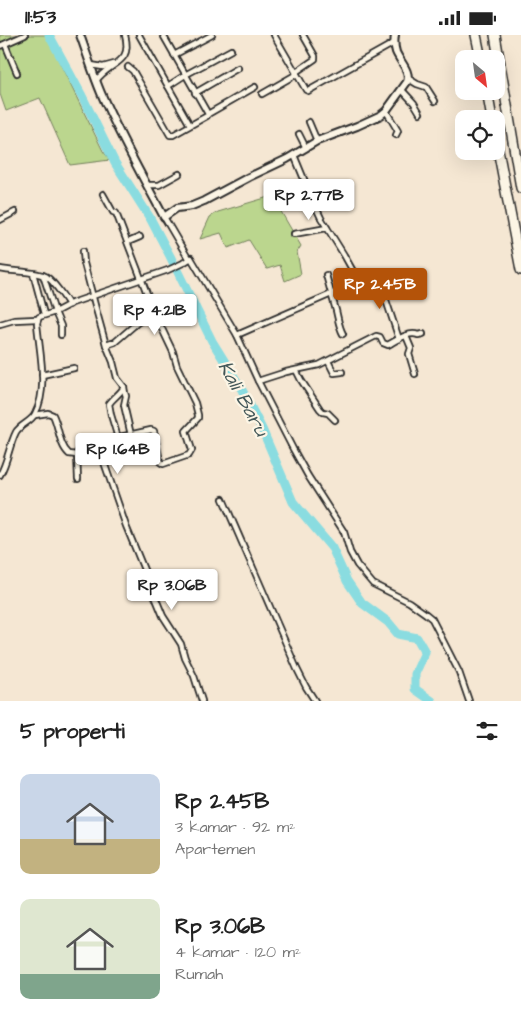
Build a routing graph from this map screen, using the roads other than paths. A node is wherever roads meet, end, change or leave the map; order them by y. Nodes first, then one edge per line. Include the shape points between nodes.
1 (25, 35) edge
2 (80, 35) edge
3 (125, 35) edge
4 (138, 35) edge
5 (163, 35) edge
6 (212, 35) edge
7 (274, 35) edge
8 (303, 35) edge
9 (395, 35) edge
10 (476, 35) edge
11 (495, 35) edge
12 (394, 43) junction
13 (2, 45) edge
14 (231, 50) dead end
15 (478, 50) edge
16 (174, 55) junction
17 (115, 64) junction
18 (90, 65) junction
19 (128, 67) dead end
20 (238, 68) dead end
21 (17, 73) dead end
22 (297, 73) junction
23 (185, 75) junction
24 (409, 79) junction
25 (96, 81) junction
26 (168, 86) junction
27 (256, 87) dead end
28 (402, 90) junction
29 (195, 93) junction
30 (262, 94) dead end
31 (435, 101) dead end
32 (386, 111) junction
33 (420, 113) dead end
34 (208, 114) junction
35 (309, 122) dead end
36 (190, 125) junction
37 (299, 134) dead end
38 (396, 135) dead end
39 (317, 141) junction
40 (306, 148) junction
41 (294, 155) junction
42 (500, 160) edge
43 (180, 174) dead end
44 (147, 185) junction
45 (521, 188) edge
46 (102, 194) dead end
47 (15, 212) dead end
48 (164, 217) junction
49 (0, 220) edge
50 (327, 228) junction
51 (294, 234) dead end
52 (140, 237) dead end
53 (128, 242) junction
54 (83, 251) dead end
55 (191, 259) junction
56 (0, 269) edge
57 (521, 270) edge
58 (33, 273) junction
59 (43, 275) junction
60 (326, 275) dead end
61 (142, 279) junction
62 (359, 282) junction
63 (331, 295) junction
64 (92, 297) junction
65 (69, 305) junction
66 (55, 312) junction
67 (154, 312) junction
68 (44, 314) junction
69 (37, 319) junction
70 (0, 324) edge
71 (343, 334) dead end
72 (423, 334) dead end
73 (61, 335) dead end
74 (237, 335) junction
75 (406, 336) junction
76 (399, 339) junction
77 (106, 345) junction
78 (328, 361) junction
79 (74, 368) dead end
80 (296, 370) junction
81 (342, 372) dead end
82 (414, 374) dead end
83 (42, 375) junction
84 (258, 381) junction
85 (124, 387) junction
86 (35, 415) junction
87 (335, 421) dead end
88 (132, 435) junction
89 (118, 438) junction
90 (97, 443) junction
91 (77, 455) junction
92 (0, 475) edge
93 (78, 479) dead end
94 (223, 499) dead end
95 (202, 701) edge
96 (315, 701) edge
97 (469, 701) edge

1 - 13 street
2 - 18 street
3 - 17 street via 127,52
4 - 26 street
5 - 16 street
6 - 16 street
7 - 22 street
8 - 22 street via 315,59
9 - 12 street
10 - 15 highway
11 - 45 highway
12 - 22 street via 308,91
12 - 24 street
13 - 21 street
14 - 23 street
16 - 23 street
17 - 18 street via 103,67
17 - 25 street
18 - 25 street
19 - 36 street via 170,135
20 - 29 street
22 - 30 street
23 - 26 street
23 - 29 street
24 - 28 street
24 - 31 street via 426,87
25 - 44 street
26 - 36 street
27 - 34 street
28 - 32 street
28 - 33 street
29 - 34 street
32 - 38 street via 398,131
32 - 39 street
34 - 36 street
35 - 39 street
37 - 40 street
39 - 40 street
40 - 41 street
41 - 48 street via 204,201 177,208
41 - 50 street via 312,201
42 - 57 highway
43 - 44 street via 159,185
44 - 48 street
46 - 53 street via 116,213
47 - 49 street
48 - 55 street
50 - 51 street
50 - 62 street
52 - 53 street
53 - 61 street
54 - 64 street
55 - 61 street
55 - 74 street
56 - 58 street
58 - 59 street
58 - 68 street
59 - 65 street via 50,279
59 - 66 street
60 - 63 street
61 - 64 street
61 - 67 street
62 - 63 street
62 - 76 street via 380,277
63 - 71 street
63 - 74 street
64 - 65 street
64 - 77 street
65 - 66 street
66 - 68 street
66 - 73 street
67 - 77 street via 115,342
67 - 88 street via 195,403 198,419 186,431 192,450 190,455 162,464 154,431 151,429
68 - 69 street
69 - 70 street
69 - 83 street
72 - 75 street
74 - 84 street
75 - 76 street
75 - 82 street
76 - 78 street via 388,345 376,336
77 - 85 street via 117,378
78 - 80 street
78 - 81 street via 334,373
79 - 83 street
80 - 84 street
80 - 87 street via 320,409
83 - 86 street
84 - 97 street via 308,476 344,532 357,565 373,584 432,619 459,672
85 - 88 street via 124,405
85 - 89 street via 109,404
86 - 91 street via 53,415 66,451
86 - 92 street via 17,431
88 - 89 street
89 - 90 street
90 - 91 street via 80,448
90 - 95 street via 126,526 164,616 181,644
91 - 93 street
94 - 96 street via 297,669

